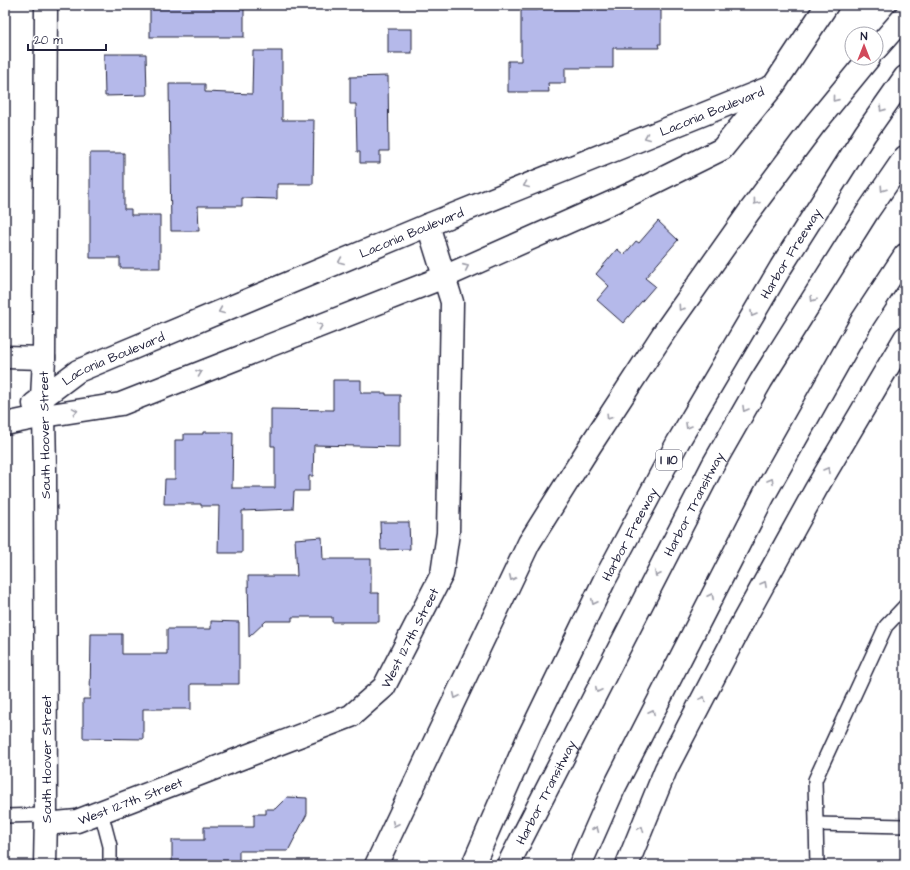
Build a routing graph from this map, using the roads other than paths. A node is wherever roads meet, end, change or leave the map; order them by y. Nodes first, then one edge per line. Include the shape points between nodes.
1 (46, 5) edge
2 (827, 5) edge
3 (905, 16) edge
4 (884, 40) edge
5 (862, 66) edge
6 (905, 77) edge
7 (774, 86) junction
8 (905, 157) edge
9 (428, 225) junction
10 (905, 255) edge
11 (444, 277) junction
12 (905, 338) edge
13 (5, 356) edge
14 (44, 358) junction
15 (43, 407) junction
16 (7, 423) edge
17 (905, 606) edge
18 (101, 812) junction
19 (5, 816) edge
20 (46, 820) junction
21 (816, 824) junction
22 (905, 826) edge
23 (45, 865) edge
24 (110, 865) edge
25 (376, 865) edge
26 (472, 865) edge
27 (508, 865) edge
28 (580, 865) edge
29 (627, 865) edge
30 (817, 865) edge

1 - 14 main road, South Hoover Street
2 - 7 main road
3 - 4 main road
5 -> 25 main road via 814,124 665,331 529,543
6 -> 26 main road, Harbor Freeway / I 110 via 865,134 781,267 678,442 604,581 529,736
7 -> 9 main road, Laconia Boulevard
11 -> 7 main road, Laconia Boulevard via 633,193 722,149
8 -> 27 main road, Harbor Transitway via 761,381 713,465
9 - 11 main road, West 127th Street
9 -> 15 main road, Laconia Boulevard via 78,371
28 -> 10 main road via 614,788 764,495 863,319
15 -> 11 main road, Laconia Boulevard via 122,404
11 - 18 main road, West 127th Street via 452,302 448,533 442,574 384,687 351,716
29 -> 12 main road via 666,769 738,632 816,489
13 - 14 main road
14 - 15 main road, South Hoover Street
15 - 16 main road, Laconia Boulevard
15 - 20 main road, South Hoover Street
17 - 21 lane via 886,626 814,780
18 - 20 main road, West 127th Street via 77,821
18 - 24 lane via 110,846
19 - 20 lane
20 - 23 main road, South Hoover Street
21 - 22 lane
21 - 30 lane

